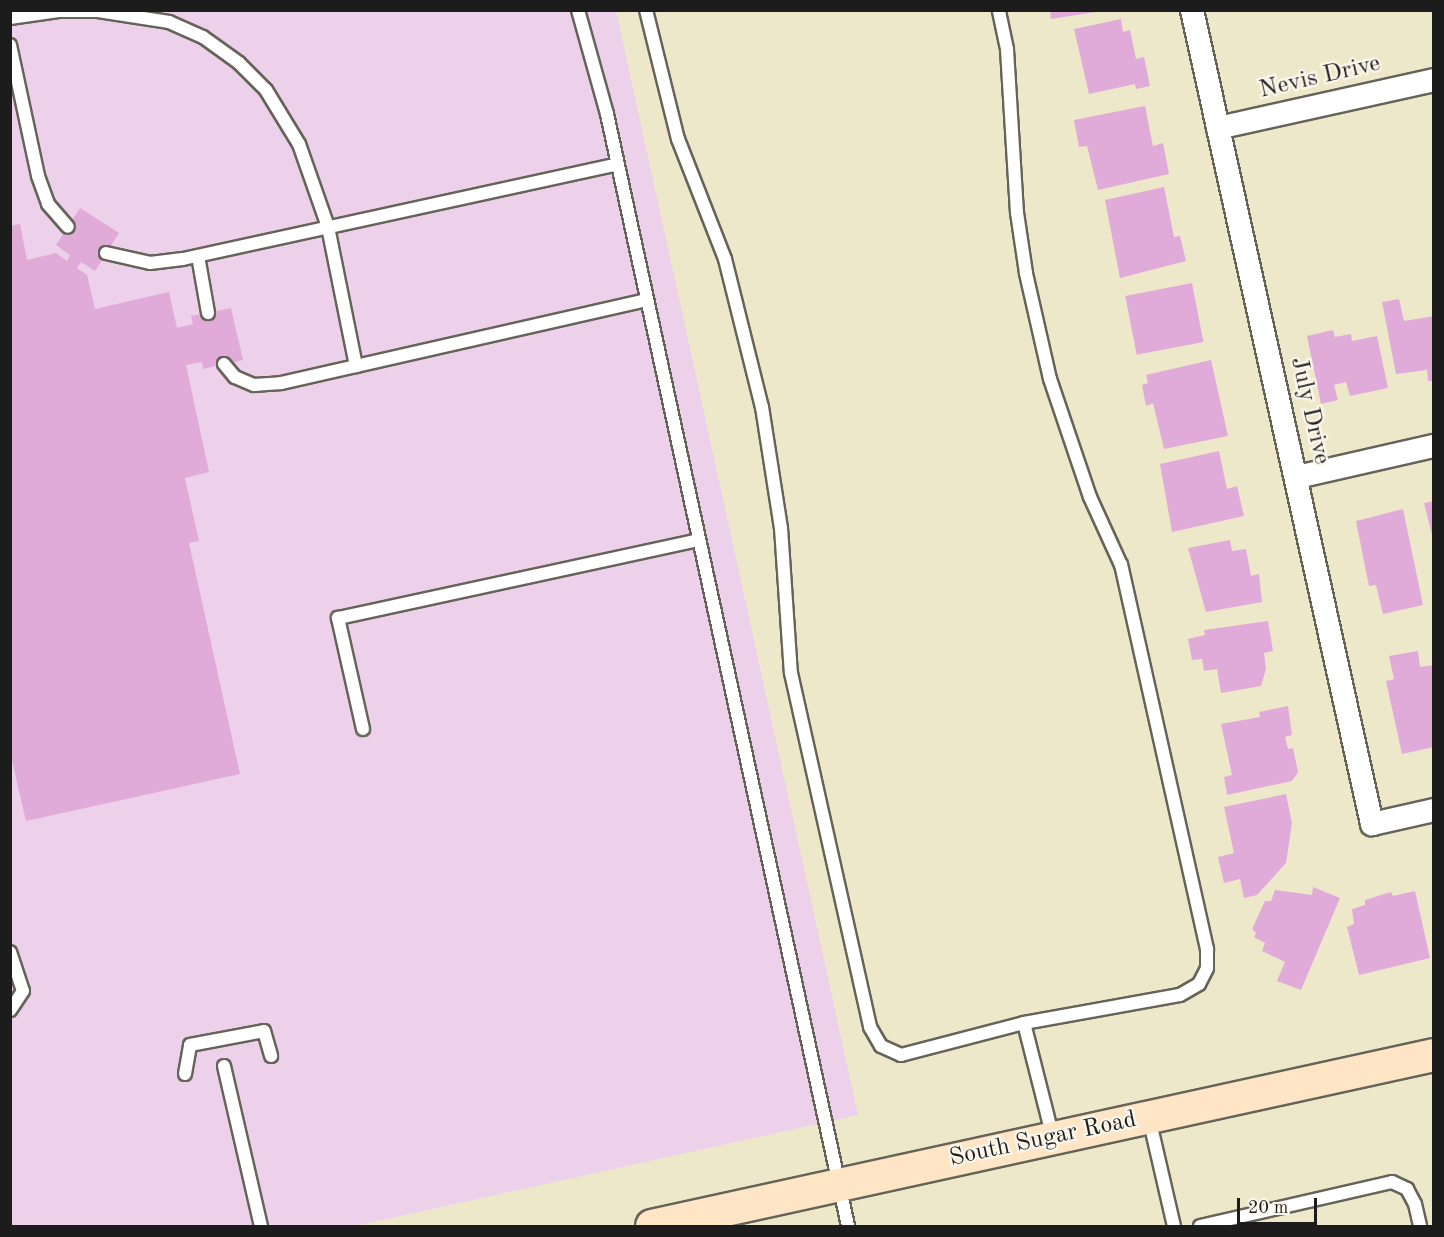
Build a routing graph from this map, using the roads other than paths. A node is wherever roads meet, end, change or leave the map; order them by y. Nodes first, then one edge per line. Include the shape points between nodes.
1 (578, 10) edge
2 (646, 10) edge
3 (999, 10) edge
4 (1191, 10) edge
5 (10, 18) edge
6 (10, 45) edge
7 (1434, 80) edge
8 (1218, 128) junction
9 (617, 164) junction
10 (68, 227) dead end
11 (328, 227) junction
12 (106, 253) dead end
13 (198, 256) junction
14 (646, 300) junction
15 (208, 312) dead end
16 (224, 364) dead end
17 (356, 366) junction
18 (1434, 446) edge
19 (1297, 477) junction
20 (699, 540) junction
21 (363, 729) dead end
22 (1434, 810) edge
23 (10, 952) edge
24 (10, 1010) edge
25 (1024, 1023) junction
26 (1434, 1055) edge
27 (271, 1056) dead end
28 (224, 1066) dead end
29 (185, 1074) dead end
30 (1148, 1117) junction
31 (1053, 1138) junction
32 (838, 1185) junction
33 (261, 1227) edge
34 (652, 1227) edge
35 (848, 1227) edge
36 (1174, 1227) edge
37 (1200, 1227) edge
38 (1420, 1227) edge

1 - 9 lane
2 - 25 lane via 678,139 726,259 762,407 781,528 791,674 870,1027 882,1046 900,1055
3 - 25 lane via 1007,49 1017,213 1050,380 1090,497 1121,565 1207,949 1207,968 1199,984 1180,995
4 - 8 street, July Drive
5 - 11 lane via 59,10 98,11 169,22 203,37 239,63 282,112 299,144
6 - 10 lane via 38,176 48,204
7 - 8 street, Nevis Drive
8 - 19 street, July Drive
9 - 11 lane
9 - 14 lane
11 - 13 lane
11 - 17 lane
12 - 13 lane via 150,263
13 - 15 lane
14 - 17 lane
14 - 20 lane
16 - 17 lane via 236,377 254,385
18 - 19 street
19 - 22 street, July Drive via 1372,824
20 - 21 lane via 338,618
20 - 32 lane
23 - 24 lane via 23,991
25 - 31 lane
26 - 30 main road, South Sugar Road
27 - 29 lane via 264,1031 190,1045
28 - 33 lane
30 - 31 main road, South Sugar Road
30 - 36 lane
31 - 32 main road, South Sugar Road
32 - 34 main road, South Sugar Road
32 - 35 lane
37 - 38 lane via 1392,1182 1407,1189

